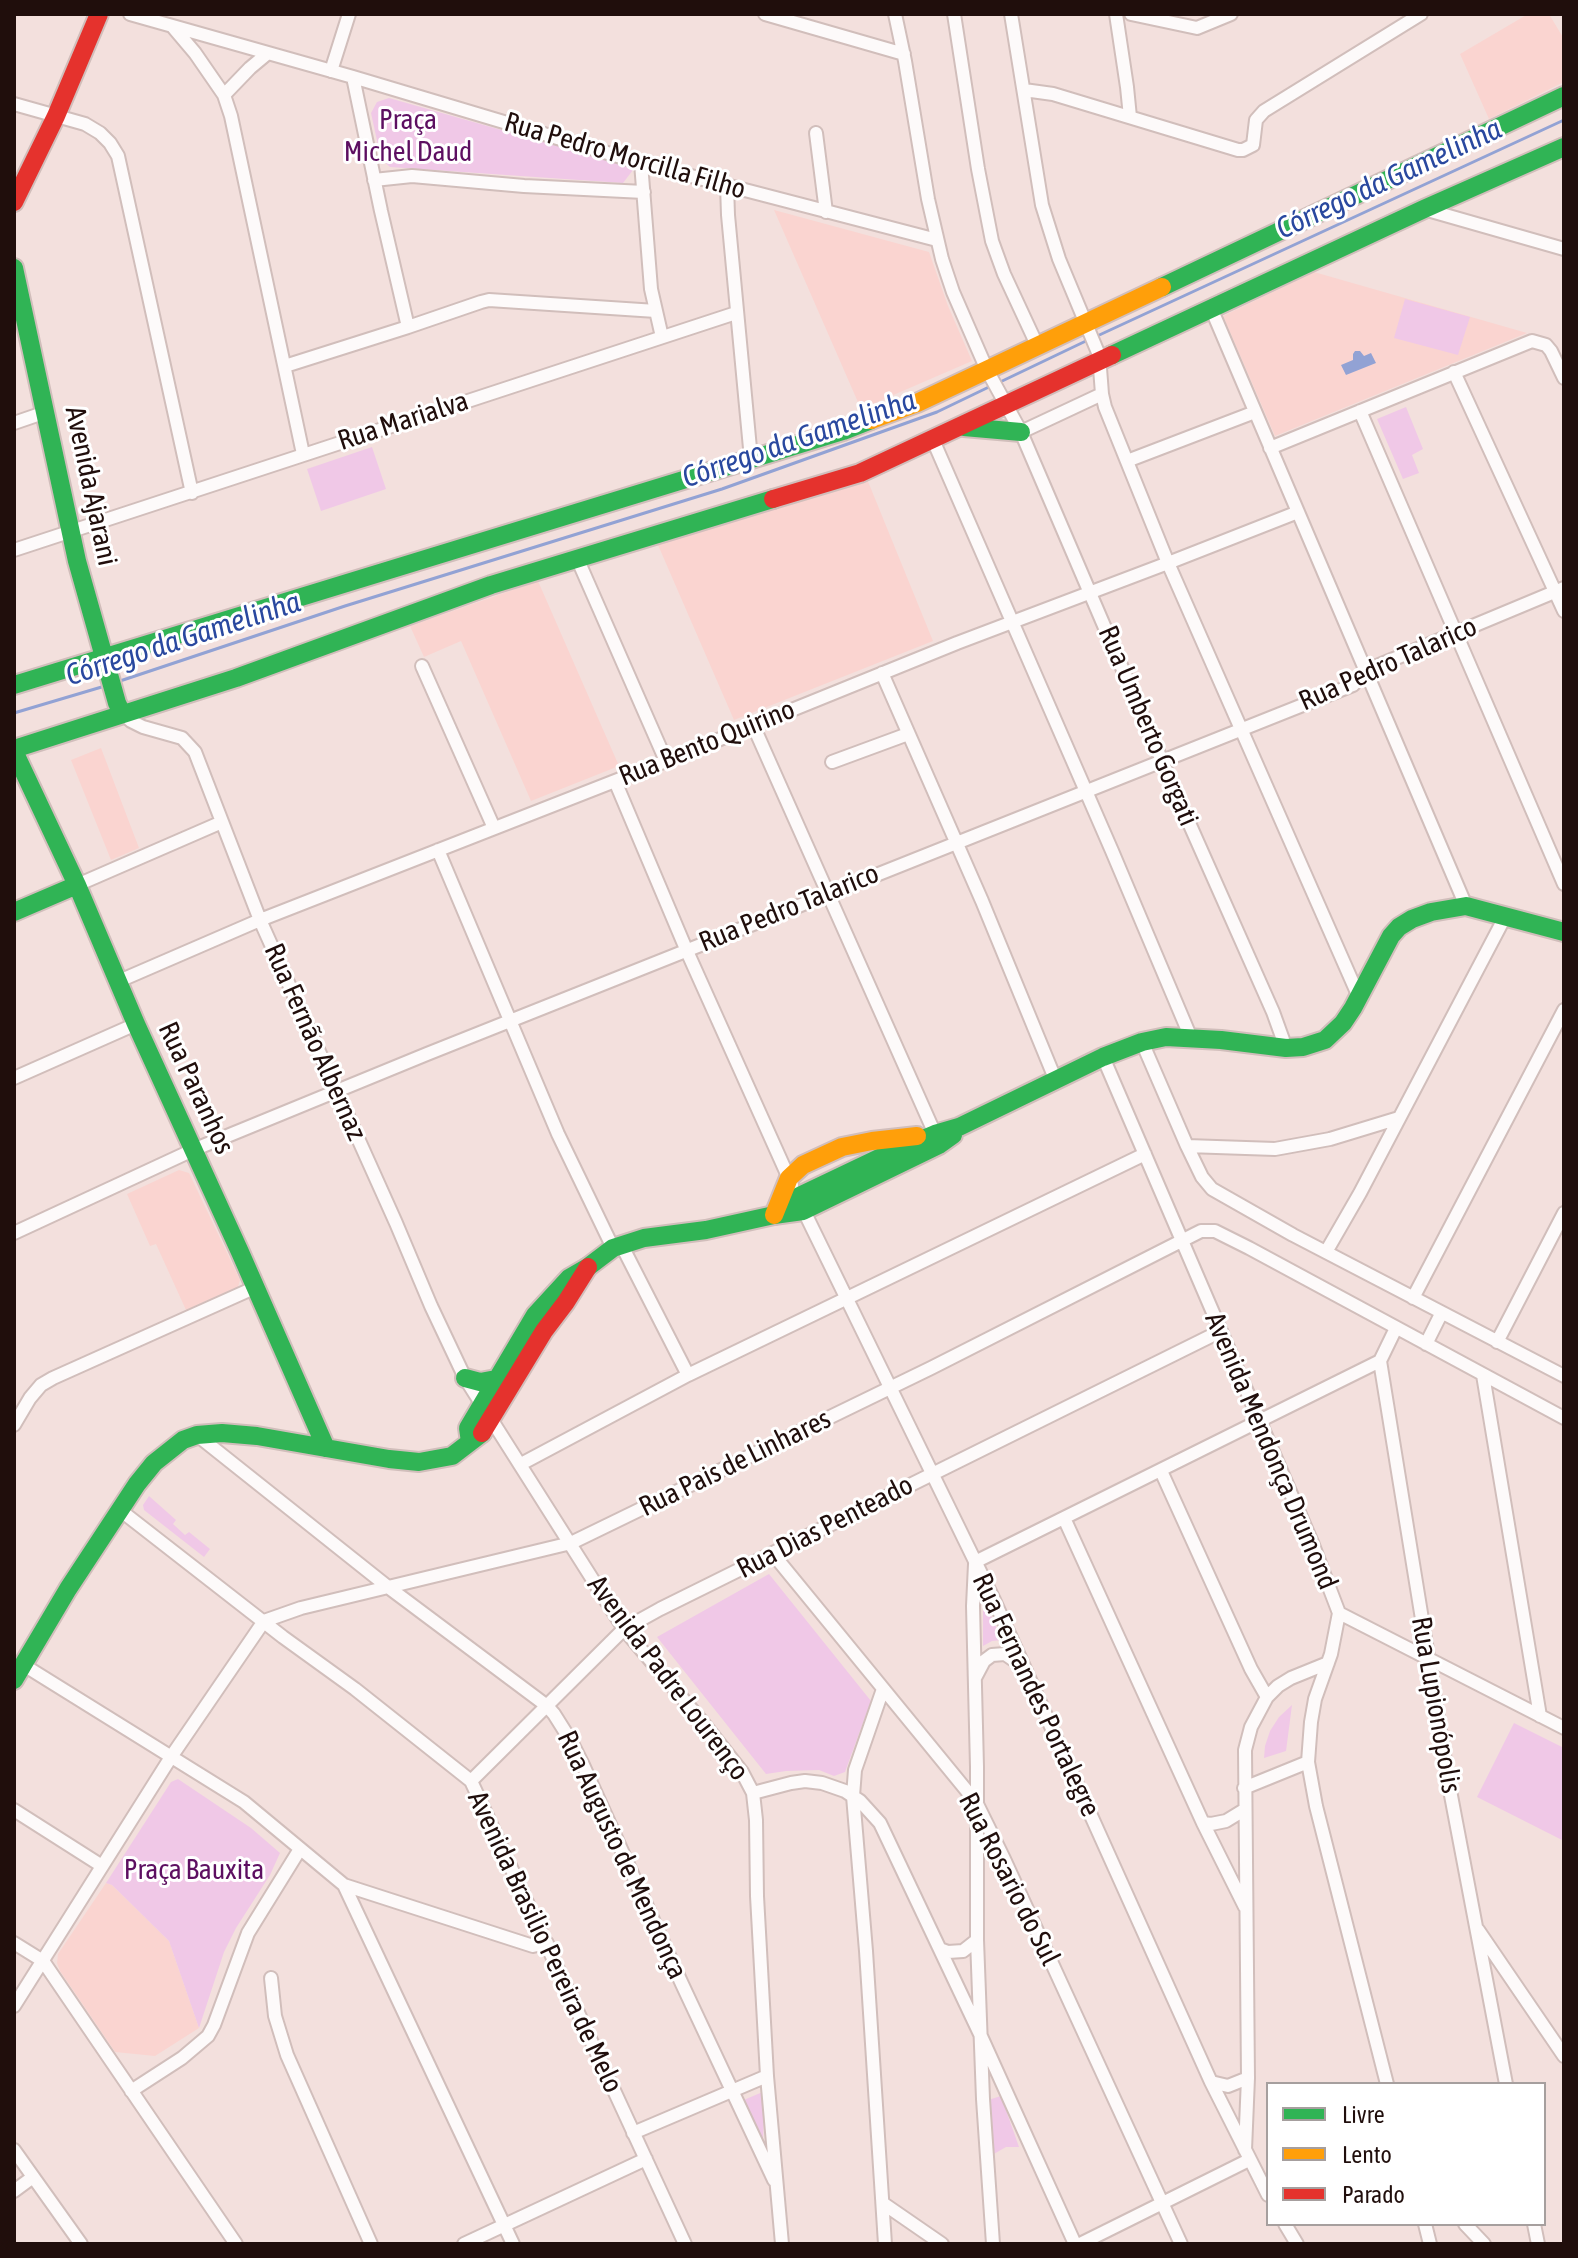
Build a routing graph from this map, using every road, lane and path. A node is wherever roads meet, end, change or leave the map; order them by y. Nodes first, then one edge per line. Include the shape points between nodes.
1 (99, 14) edge
2 (130, 14) edge
3 (349, 14) edge
4 (765, 14) edge
5 (895, 14) edge
6 (954, 14) edge
7 (1011, 14) edge
8 (1116, 14) edge
9 (1131, 14) edge
10 (1230, 14) edge
11 (1421, 14) edge
12 (797, 18) edge
13 (173, 27) junction
14 (268, 53) junction
15 (904, 54) junction
16 (331, 71) junction
17 (353, 77) junction
18 (1024, 90) junction
19 (224, 95) junction
20 (1564, 96) edge
21 (14, 104) edge
22 (56, 116) junction
23 (1130, 117) junction
24 (816, 133) dead end
25 (1564, 147) edge
26 (641, 163) junction
27 (374, 180) junction
28 (727, 185) junction
29 (644, 192) junction
30 (14, 202) edge
31 (1424, 209) junction
32 (826, 212) junction
33 (937, 240) junction
34 (1564, 249) edge
35 (14, 268) edge
36 (1211, 308) junction
37 (656, 311) junction
38 (736, 313) junction
39 (408, 327) junction
40 (1088, 327) junction
41 (662, 337) junction
42 (1037, 345) junction
43 (1100, 358) junction
44 (285, 366) junction
45 (1454, 372) junction
46 (990, 374) junction
47 (1564, 378) edge
48 (1102, 394) junction
49 (1005, 402) junction
50 (1360, 411) junction
51 (46, 412) junction
52 (1255, 412) junction
53 (14, 423) edge
54 (961, 427) junction
55 (1021, 432) junction
56 (933, 440) junction
57 (1270, 448) junction
58 (303, 454) junction
59 (751, 459) junction
60 (1127, 461) junction
61 (192, 493) junction
62 (1298, 512) junction
63 (70, 532) junction
64 (14, 550) edge
65 (577, 558) junction
66 (1168, 563) junction
67 (1560, 590) edge
68 (1091, 593) junction
69 (1564, 611) edge
70 (1012, 622) junction
71 (1454, 633) junction
72 (104, 658) junction
73 (422, 666) dead end
74 (1365, 671) junction
75 (882, 673) junction
76 (14, 685) edge
77 (122, 713) junction
78 (753, 725) junction
79 (1240, 728) junction
80 (908, 734) junction
81 (14, 750) edge
82 (1163, 760) junction
83 (666, 761) junction
84 (832, 762) dead end
85 (615, 781) junction
86 (1086, 791) junction
87 (222, 822) junction
88 (494, 828) junction
89 (955, 843) junction
90 (438, 850) junction
91 (1564, 884) edge
92 (77, 885) junction
93 (828, 893) junction
94 (1466, 906) junction
95 (14, 912) edge
96 (1506, 915) junction
97 (260, 920) junction
98 (1564, 932) edge
99 (686, 949) junction
100 (119, 981) junction
101 (1359, 997) junction
102 (1564, 1010) edge
103 (509, 1020) junction
104 (136, 1024) junction
105 (1191, 1038) junction
106 (1142, 1042) junction
107 (1286, 1048) junction
108 (1103, 1057) junction
109 (14, 1078) edge
110 (1056, 1081) junction
111 (337, 1092) junction
112 (1399, 1118) junction
113 (959, 1127) junction
114 (935, 1134) junction
115 (1187, 1146) junction
116 (193, 1150) junction
117 (1145, 1154) junction
118 (789, 1178) junction
119 (800, 1204) junction
120 (1564, 1213) edge
121 (774, 1215) junction
122 (14, 1233) edge
123 (1183, 1241) junction
124 (617, 1246) junction
125 (1326, 1252) junction
126 (588, 1267) junction
127 (256, 1287) junction
128 (847, 1298) junction
129 (1413, 1298) junction
130 (1441, 1314) junction
131 (1396, 1328) junction
132 (1221, 1331) junction
133 (1497, 1342) junction
134 (1426, 1344) junction
135 (1380, 1361) junction
136 (688, 1375) junction
137 (1483, 1375) junction
138 (1564, 1376) edge
139 (465, 1378) junction
140 (496, 1379) junction
141 (890, 1388) junction
142 (487, 1411) junction
143 (1564, 1418) edge
144 (1260, 1421) junction
145 (14, 1425) edge
146 (197, 1435) junction
147 (326, 1448) junction
148 (521, 1464) junction
149 (1161, 1471) junction
150 (932, 1474) junction
151 (120, 1510) junction
152 (1064, 1518) junction
153 (571, 1543) junction
154 (773, 1554) junction
155 (975, 1562) junction
156 (388, 1587) junction
157 (994, 1600) junction
158 (973, 1606) junction
159 (1339, 1613) junction
160 (264, 1621) junction
161 (624, 1629) junction
162 (1428, 1660) junction
163 (1328, 1663) junction
164 (1024, 1666) junction
165 (18, 1672) edge
166 (974, 1681) junction
167 (883, 1689) junction
168 (1267, 1697) junction
169 (547, 1706) junction
170 (1540, 1716) junction
171 (1564, 1728) edge
172 (171, 1757) junction
173 (1308, 1762) junction
174 (471, 1781) junction
175 (1244, 1788) junction
176 (753, 1793) junction
177 (853, 1796) junction
178 (976, 1802) junction
179 (14, 1810) edge
180 (1244, 1810) junction
181 (1203, 1823) junction
182 (300, 1849) junction
183 (102, 1866) junction
184 (344, 1885) junction
185 (1247, 1910) junction
186 (1475, 1926) junction
187 (977, 1940) junction
188 (14, 1943) edge
189 (547, 1943) junction
190 (940, 1949) junction
191 (43, 1961) junction
192 (271, 1978) dead end
193 (14, 2006) edge
194 (980, 2034) junction
195 (1564, 2056) edge
196 (767, 2076) junction
197 (1248, 2078) junction
198 (1211, 2082) junction
199 (1386, 2082) edge
200 (1506, 2082) edge
201 (131, 2091) junction
202 (732, 2091) junction
203 (633, 2133) junction
204 (14, 2150) edge
205 (1247, 2155) junction
206 (646, 2159) junction
207 (33, 2177) junction
208 (778, 2190) junction
209 (14, 2191) edge
210 (1266, 2191) edge
211 (1161, 2203) junction
212 (884, 2204) junction
213 (504, 2225) junction
214 (1286, 2226) edge
215 (1467, 2226) edge
216 (81, 2244) edge
217 (236, 2244) edge
218 (371, 2244) edge
219 (464, 2244) edge
220 (513, 2244) edge
221 (685, 2244) edge
222 (782, 2244) edge
223 (885, 2244) edge
224 (942, 2244) edge
225 (993, 2244) edge
226 (1077, 2244) edge
227 (1181, 2244) edge
228 (1297, 2244) edge
229 (1484, 2244) edge

1 - 22 street
2 - 13 street, Rua Pedro Morcilla Filho
3 - 16 street
4 - 12 street
5 - 15 street, Rua Umberto Gorgati
6 - 42 street via 989,229
7 - 18 street
8 - 23 street
9 - 10 street via 1197,28
11 - 23 street via 1264,111 1256,120 1249,148 1238,150
12 - 15 street
13 - 14 street, Rua Pedro Morcilla Filho
13 - 19 street
14 - 16 street, Rua Pedro Morcilla Filho
14 - 19 street
15 - 33 street, Rua Umberto Gorgati
16 - 17 street, Rua Pedro Morcilla Filho
17 - 26 street, Rua Pedro Morcilla Filho
17 - 27 street
18 - 23 street
18 - 40 street via 1045,215
19 - 44 street
20 - 40 street
21 - 22 street
22 - 30 street
22 - 61 street via 100,133 118,156
24 - 32 street
25 - 31 street
26 - 28 street, Rua Pedro Morcilla Filho
26 - 29 street
27 - 29 street via 412,176
27 - 39 street
28 - 32 street, Rua Pedro Morcilla Filho
28 - 38 street
29 - 37 street
31 - 34 street
31 - 36 street
32 - 33 street, Rua Pedro Morcilla Filho
33 - 46 street, Rua Umberto Gorgati via 953,292
35 - 51 street, Avenida Ajarani
36 - 43 street
36 - 52 street
37 - 39 street via 489,300
37 - 41 street
38 - 41 street, Rua Marialva
38 - 59 street
39 - 44 street
40 - 42 street
40 - 43 street
41 - 58 street, Rua Marialva
42 - 46 street
43 - 48 street
43 - 49 street
44 - 58 street
45 - 47 street via 1532,341 1546,345
45 - 50 street
45 - 67 street
46 - 49 street, Rua Umberto Gorgati
46 - 59 street via 843,431
48 - 55 street
48 - 60 street
49 - 54 street
49 - 55 street, Rua Umberto Gorgati
50 - 57 street
50 - 71 street
51 - 53 street
51 - 63 street, Avenida Ajarani
52 - 57 street
52 - 60 street
54 - 55 street
54 - 56 street
55 - 68 street, Rua Umberto Gorgati
56 - 65 street via 860,473
56 - 70 street
57 - 62 street
58 - 61 street, Rua Marialva
59 - 72 street
60 - 66 street
61 - 63 street, Rua Marialva
62 - 66 street, Rua Bento Quirino
62 - 74 street
63 - 64 street, Rua Marialva
63 - 72 street, Avenida Ajarani
65 - 77 street
65 - 83 street
66 - 68 street, Rua Bento Quirino
66 - 79 street
67 - 69 street
67 - 71 street, Rua Pedro Talarico
68 - 70 street, Rua Bento Quirino
68 - 82 street, Rua Umberto Gorgati
70 - 75 street, Rua Bento Quirino
70 - 86 street
71 - 74 street, Rua Pedro Talarico
71 - 91 street
72 - 76 street
72 - 77 street, Avenida Ajarani
73 - 88 street
74 - 79 street, Rua Pedro Talarico via 1353,685
74 - 94 street
75 - 78 street, Rua Bento Quirino
75 - 80 street
77 - 81 street
77 - 87 street, Rua Fernão Albernaz via 189,745
78 - 83 street, Rua Bento Quirino
78 - 93 street
79 - 82 street, Rua Pedro Talarico
79 - 101 street
80 - 84 street
80 - 89 street
81 - 92 street, Rua Paranhos
82 - 86 street, Rua Pedro Talarico
82 - 107 street, Rua Umberto Gorgati
83 - 85 street, Rua Bento Quirino
85 - 88 street, Rua Bento Quirino
85 - 99 street, Rua Fernandes Portalegre
86 - 89 street, Rua Pedro Talarico
86 - 105 street
87 - 92 street
87 - 97 street, Rua Fernão Albernaz
88 - 90 street, Rua Bento Quirino
89 - 93 street, Rua Pedro Talarico
89 - 110 street
90 - 97 street, Rua Bento Quirino
90 - 103 street
92 - 95 street
92 - 100 street, Rua Paranhos
93 - 99 street, Rua Pedro Talarico
93 - 114 street
94 - 96 street
94 - 101 street via 1431,912 1399,927
96 - 98 street
96 - 112 street
97 - 100 street, Rua Bento Quirino
97 - 111 street, Rua Fernão Albernaz
99 - 103 street, Rua Pedro Talarico
99 - 118 street, Rua Fernandes Portalegre
100 - 104 street, Rua Paranhos
101 - 107 street via 1325,1040
102 - 129 street
103 - 111 street, Rua Pedro Talarico
103 - 124 street via 558,1134
104 - 109 street
104 - 116 street, Rua Paranhos
105 - 106 street
105 - 107 street
106 - 108 street
106 - 115 street
108 - 110 street
108 - 117 street, Avenida Mendonça Drumond
110 - 113 street
111 - 116 street, Rua Pedro Talarico
111 - 139 street, Rua Fernão Albernaz
112 - 115 street via 1275,1149
112 - 125 street
113 - 114 street
113 - 119 street via 939,1145 831,1199
114 - 118 street via 842,1147 803,1165
114 - 119 street
115 - 125 street via 1212,1189
116 - 122 street, Rua Pedro Talarico
116 - 127 street, Rua Paranhos
117 - 123 street, Avenida Mendonça Drumond
117 - 128 street
118 - 119 street, Rua Fernandes Portalegre
118 - 121 street
119 - 121 street
119 - 128 street, Rua Fernandes Portalegre
120 - 133 street
121 - 124 street
123 - 131 street, Rua Pais de Linhares via 1201,1231 1215,1231
123 - 132 street, Avenida Mendonça Drumond
123 - 141 street, Rua Pais de Linhares
124 - 126 street
124 - 136 street
125 - 129 street
126 - 140 street via 569,1278 535,1315
126 - 142 street
127 - 145 street via 53,1378 30,1398
127 - 147 street, Rua Paranhos
128 - 136 street
128 - 141 street, Rua Fernandes Portalegre
129 - 130 street
130 - 133 street
130 - 134 street
131 - 134 street, Rua Pais de Linhares
131 - 135 street
132 - 144 street, Avenida Mendonça Drumond
132 - 150 street, Rua Dias Penteado
133 - 138 street
134 - 137 street, Rua Pais de Linhares
135 - 144 street
135 - 162 street, Rua Lupionópolis
136 - 148 street
137 - 143 street, Rua Pais de Linhares
137 - 170 street
139 - 140 street
139 - 142 street, Rua Fernão Albernaz
140 - 142 street
141 - 150 street, Rua Fernandes Portalegre
141 - 153 street, Rua Pais de Linhares
142 - 147 street via 468,1428 470,1442 452,1456 419,1462
142 - 148 street, Avenida Padre Lourenço
144 - 149 street
144 - 159 street, Avenida Mendonça Drumond
146 - 147 street via 222,1433
146 - 151 street via 154,1463
146 - 156 street, Rua Augusto de Mendonça
148 - 153 street, Avenida Padre Lourenço
149 - 152 street
149 - 168 street
150 - 154 street, Rua Dias Penteado
150 - 155 street, Rua Fernandes Portalegre
151 - 160 street, Avenida Brasilio Pereira de Melo
151 - 165 street
152 - 155 street
152 - 181 street
153 - 156 street, Rua Pais de Linhares
153 - 161 street, Avenida Padre Lourenço
154 - 161 street, Rua Dias Penteado
154 - 167 street, Rua Rosario do Sul
155 - 157 street, Rua Fernandes Portalegre
155 - 158 street
156 - 160 street, Rua Pais de Linhares
156 - 169 street, Rua Augusto de Mendonça
157 - 158 street via 983,1596
157 - 164 street, Rua Fernandes Portalegre
158 - 166 street
159 - 162 street
159 - 163 street, Avenida Mendonça Drumond
160 - 172 street
160 - 174 street, Avenida Brasilio Pereira de Melo
161 - 169 street, Rua Dias Penteado
161 - 176 street, Avenida Padre Lourenço via 742,1772
162 - 170 street
162 - 186 street, Rua Lupionópolis
163 - 168 street via 1291,1678
163 - 173 street, Avenida Mendonça Drumond via 1315,1699
164 - 166 street via 1009,1656 992,1655
164 - 198 street, Rua Fernandes Portalegre
165 - 172 street
166 - 178 street
167 - 177 street via 855,1770
167 - 178 street, Rua Rosario do Sul
168 - 175 street via 1247,1739
169 - 174 street, Rua Dias Penteado
169 - 202 street, Rua Augusto de Mendonça via 577,1753
170 - 171 street
172 - 182 street via 244,1802
172 - 183 street
173 - 175 street
173 - 199 street, Avenida Mendonça Drumond
174 - 189 street, Avenida Brasilio Pereira de Melo
175 - 180 street
176 - 177 street via 805,1781
176 - 196 street, Avenida Padre Lourenço
177 - 190 street via 880,1823
177 - 212 street
178 - 187 street
178 - 211 street, Rua Rosario do Sul
179 - 183 street
180 - 181 street via 1226,1821
180 - 185 street
181 - 185 street
182 - 184 street
182 - 201 street via 248,1933 208,2036
183 - 191 street
184 - 189 street via 533,1946
184 - 213 street
185 - 197 street
186 - 195 street
186 - 200 street, Rua Lupionópolis
187 - 190 street via 963,1951
187 - 194 street
188 - 191 street
189 - 203 street, Avenida Brasilio Pereira de Melo
190 - 194 street
191 - 193 street
191 - 201 street
192 - 218 street via 287,2055
194 - 225 street
194 - 226 street
196 - 202 street
196 - 208 street, Avenida Padre Lourenço
197 - 198 street via 1228,2086
197 - 205 street
198 - 205 street, Rua Fernandes Portalegre
201 - 217 street
202 - 203 street
202 - 208 street, Rua Augusto de Mendonça
203 - 206 street, Avenida Brasilio Pereira de Melo
204 - 207 street
205 - 210 street, Rua Fernandes Portalegre
205 - 211 street
206 - 213 street
206 - 221 street, Avenida Brasilio Pereira de Melo
207 - 209 street
207 - 216 street
208 - 222 street, Avenida Padre Lourenço
211 - 226 street
211 - 227 street, Rua Rosario do Sul
212 - 223 street
212 - 224 street
213 - 219 street
213 - 220 street
214 - 228 street
215 - 229 street

